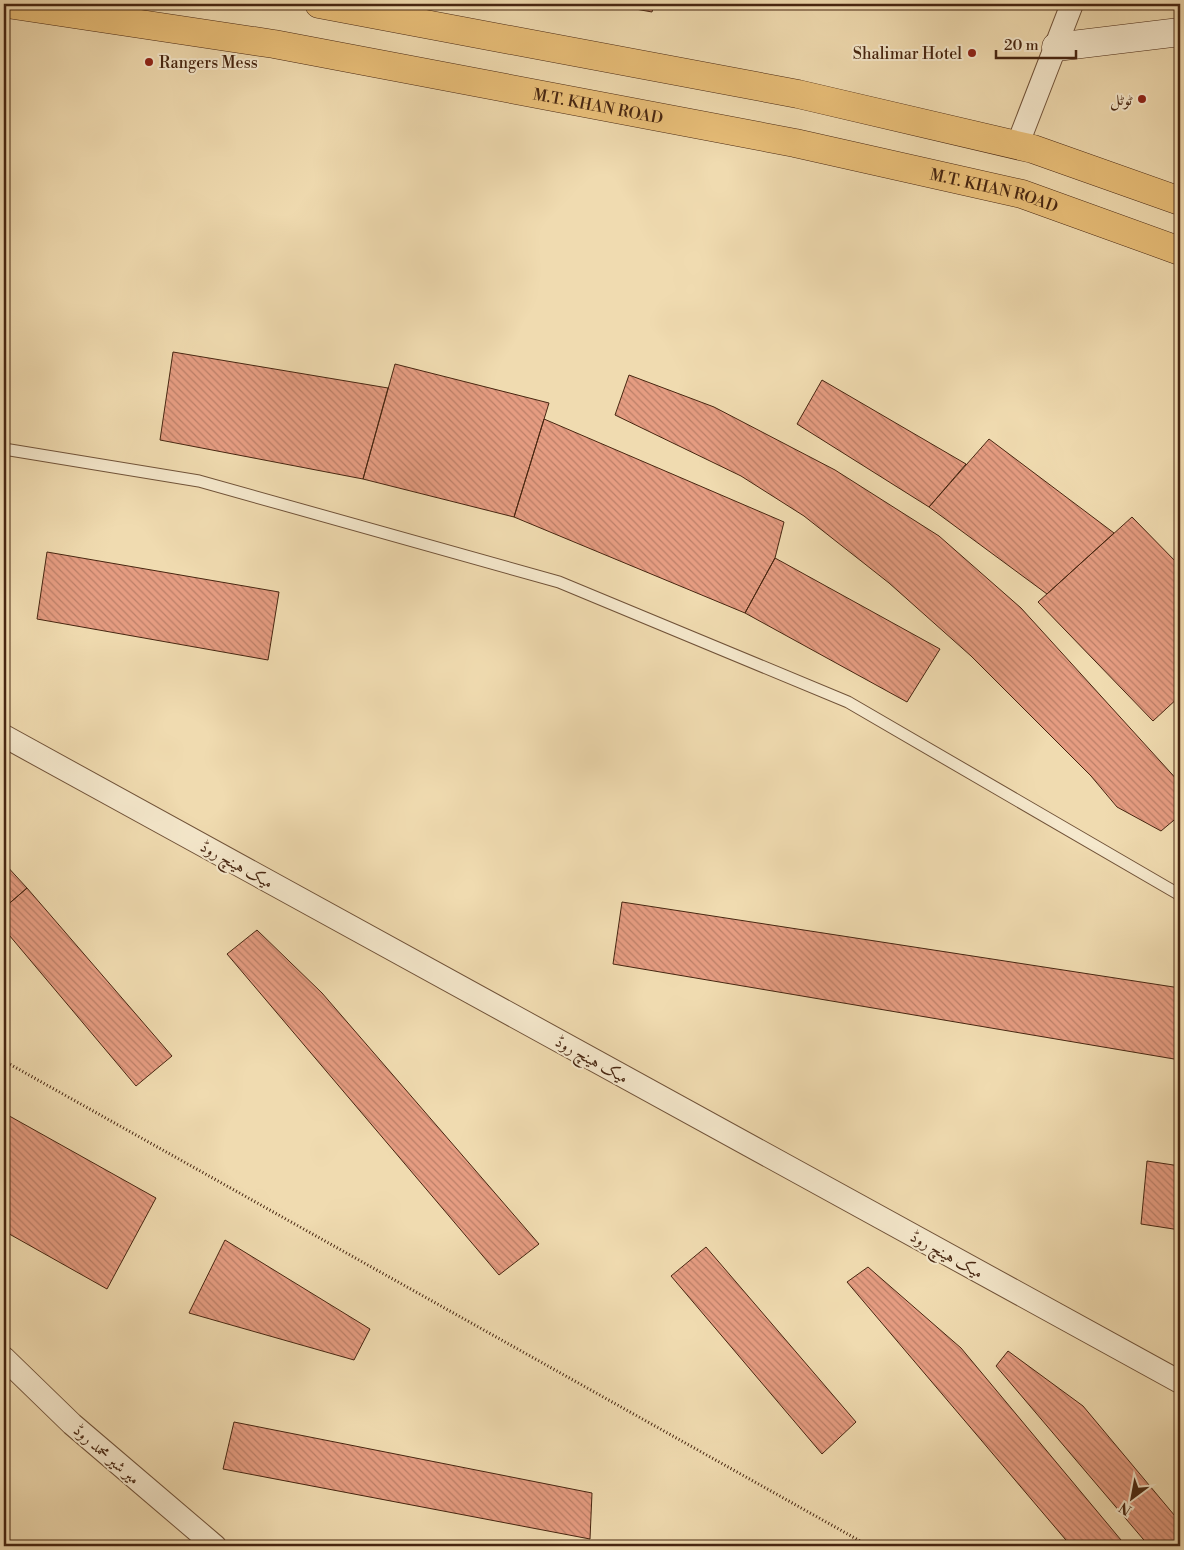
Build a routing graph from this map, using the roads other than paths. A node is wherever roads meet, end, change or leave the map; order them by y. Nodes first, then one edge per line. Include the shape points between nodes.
1 (7, 4) edge
2 (319, 4) edge
3 (1072, 4) edge
4 (1180, 32) edge
5 (1056, 46) junction
6 (1017, 146) junction
7 (1180, 201) edge
8 (1180, 251) edge
9 (4, 449) edge
10 (4, 736) edge
11 (1180, 896) edge
12 (4, 1358) edge
13 (1180, 1382) edge
14 (215, 1546) edge

1 - 8 highway, M.T. KHAN ROAD via 274,44 795,143 1022,194
2 - 6 highway via 798,94
3 - 5 street
4 - 5 street
5 - 6 street
6 - 7 highway
9 - 11 lane via 199,481 559,582 848,702
10 - 13 street, میک ہینچ روڈ
12 - 14 street, میر شیر محمد روڈ via 72,1424

